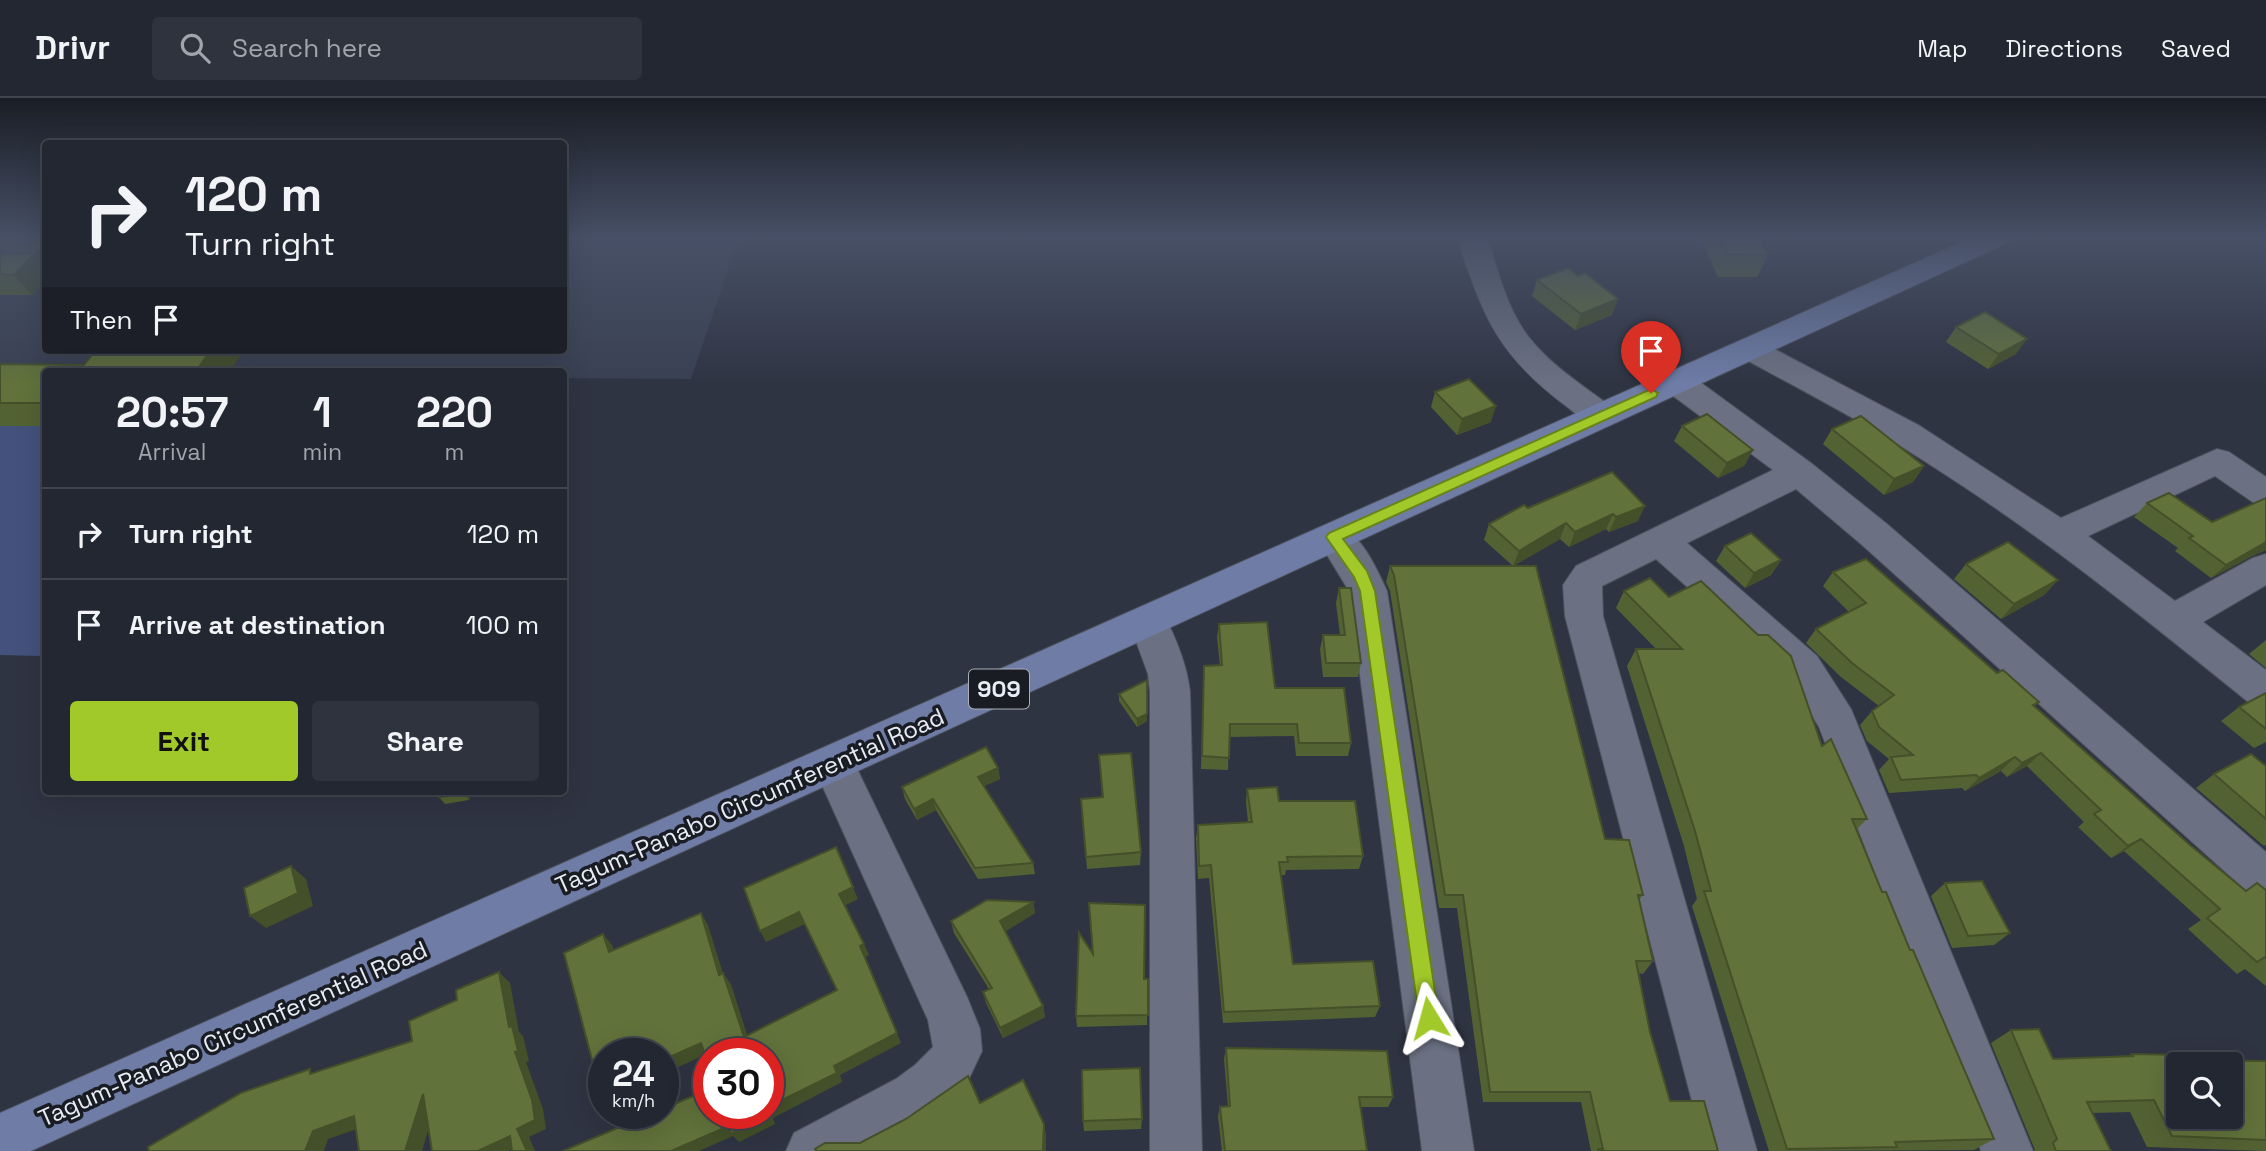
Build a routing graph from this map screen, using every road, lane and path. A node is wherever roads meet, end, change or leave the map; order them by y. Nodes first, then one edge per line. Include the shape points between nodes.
1 (1489, 286) edge
2 (1889, 286) edge
3 (1750, 349) junction
4 (1677, 382) junction
5 (1601, 416) junction
6 (1799, 472) junction
7 (2266, 494) edge
8 (2059, 534) junction
9 (1334, 537) junction
10 (1660, 541) junction
11 (2266, 568) edge
12 (2173, 620) junction
13 (1148, 622) junction
14 (2266, 693) edge
15 (833, 763) junction
16 (2266, 880) edge
17 (0, 1139) edge
18 (812, 1151) edge
19 (1176, 1151) edge
20 (1448, 1151) edge
21 (1731, 1151) edge
22 (2007, 1151) edge

1 - 5 street via 1515,341 1535,364
2 - 3 main road, Tagum-Panabo Circumferential Road / 909
3 - 4 main road, Tagum-Panabo Circumferential Road / 909
3 - 8 street via 1958,465
4 - 5 main road, Tagum-Panabo Circumferential Road / 909
4 - 6 street
5 - 9 main road, Tagum-Panabo Circumferential Road / 909
6 - 10 street
6 - 16 street
7 - 8 street via 2217,461
8 - 12 street
9 - 13 main road, Tagum-Panabo Circumferential Road / 909
9 - 20 street via 1368,591
10 - 21 street via 1589,576 1582,585 1581,599
10 - 22 street via 1803,667 1822,694 1837,721
11 - 12 street
12 - 14 street
13 - 15 main road, Tagum-Panabo Circumferential Road / 909
13 - 19 street via 1170,692
15 - 17 main road, Tagum-Panabo Circumferential Road / 909
15 - 18 street via 950,1014 957,1055 946,1073 928,1088

